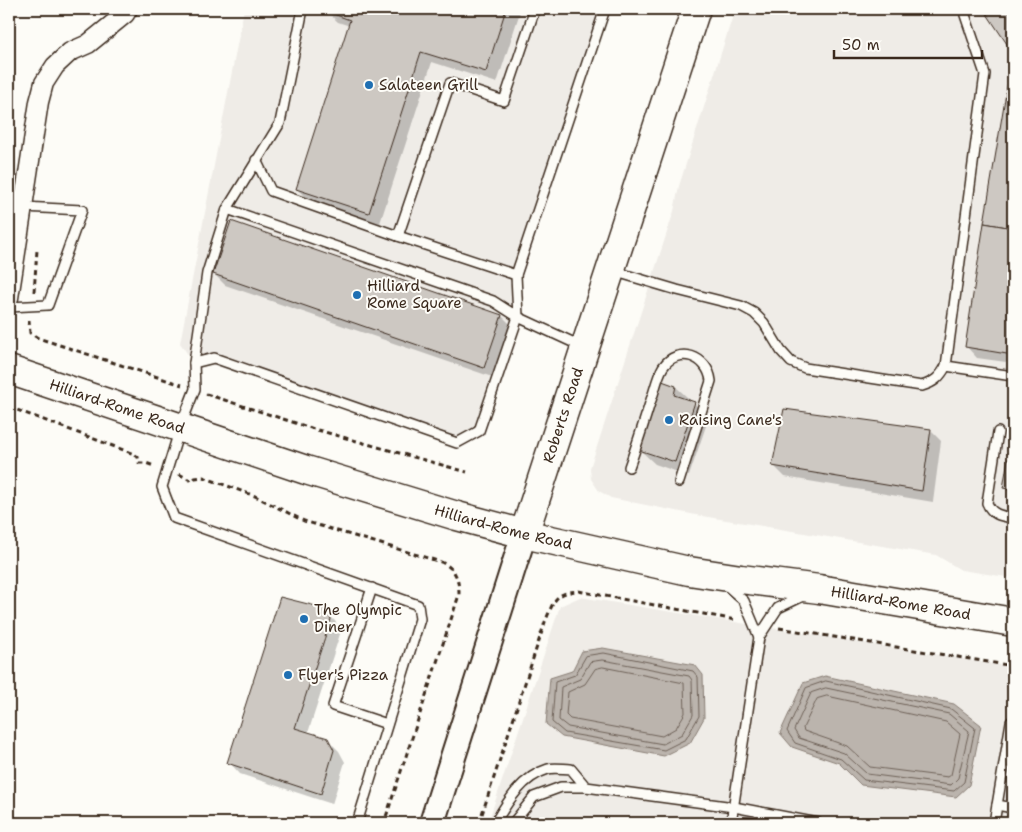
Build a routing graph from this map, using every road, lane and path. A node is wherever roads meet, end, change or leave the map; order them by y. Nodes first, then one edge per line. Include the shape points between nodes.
1 (128, 9) edge
2 (303, 9) edge
3 (535, 9) edge
4 (605, 9) edge
5 (696, 9) edge
6 (966, 9) edge
7 (256, 160) junction
8 (22, 207) junction
9 (226, 209) junction
10 (398, 236) junction
11 (37, 245) dead end
12 (610, 270) junction
13 (516, 275) junction
14 (9, 298) edge
15 (32, 306) junction
16 (9, 307) edge
17 (518, 317) junction
18 (586, 348) junction
19 (194, 363) junction
20 (946, 366) junction
21 (9, 370) edge
22 (1013, 376) edge
23 (195, 389) junction
24 (9, 407) edge
25 (14, 409) dead end
26 (180, 428) junction
27 (998, 432) dead end
28 (629, 467) dead end
29 (467, 472) dead end
30 (679, 482) dead end
31 (1013, 518) edge
32 (524, 534) junction
33 (714, 575) junction
34 (372, 588) junction
35 (819, 589) junction
36 (1013, 622) edge
37 (753, 623) junction
38 (766, 626) junction
39 (758, 637) junction
40 (1013, 666) edge
41 (1013, 720) edge
42 (388, 724) junction
43 (586, 787) junction
44 (997, 805) junction
45 (734, 807) junction
46 (1013, 808) edge
47 (760, 812) junction
48 (782, 820) edge
49 (357, 823) edge
50 (432, 823) edge
51 (479, 823) edge
52 (495, 823) edge
53 (513, 823) edge
54 (731, 823) edge
55 (758, 823) edge
56 (812, 823) edge
57 (994, 823) edge

1 - 8 street via 88,44 65,56 44,83
2 - 7 lane via 280,123
3 - 10 lane via 504,101 450,82
4 - 13 lane
5 - 12 main road, Roberts Road
6 - 20 lane via 965,16 985,74
7 - 9 lane
7 - 10 lane via 271,191
8 - 14 street
8 - 15 lane via 82,210 48,305
9 - 17 lane via 493,301
9 - 19 lane via 207,273
10 - 13 lane
11 - 15 path
12 - 18 main road, Roberts Road
12 - 20 lane via 754,312 791,362 805,368 922,386 934,382
13 - 17 lane
15 - 16 lane
15 - 23 path via 30,333 38,338
17 - 18 lane
17 - 19 lane via 478,431 457,443 214,358
18 - 32 main road, Roberts Road
19 - 23 lane
20 - 22 lane
21 - 26 main road, Hilliard-Rome Road
23 - 26 lane
23 - 29 path via 314,429
24 - 25 path
26 - 32 main road, Hilliard-Rome Road via 306,470
26 - 34 lane via 162,487 174,518
27 - 31 lane via 987,503 997,515
28 - 30 lane via 661,372 673,358 693,357 708,368 711,380
32 - 33 main road, Hilliard-Rome Road
32 - 50 main road, Roberts Road
33 - 35 main road, Hilliard-Rome Road
33 - 37 lane via 744,601
34 - 42 lane via 418,604 420,619
34 - 42 lane via 333,706
35 - 36 main road, Hilliard-Rome Road
35 - 38 lane via 778,608
37 - 39 lane
37 - 51 path via 578,591 563,592 554,601 545,622
38 - 39 lane
38 - 40 path
39 - 45 lane
41 - 44 lane
42 - 49 lane
43 - 45 lane
43 - 52 lane via 571,769 549,768 527,779 508,800
43 - 53 lane via 561,787 534,796
44 - 46 lane
44 - 57 lane
45 - 47 lane
45 - 54 lane
47 - 48 lane
47 - 55 lane
48 - 56 lane

